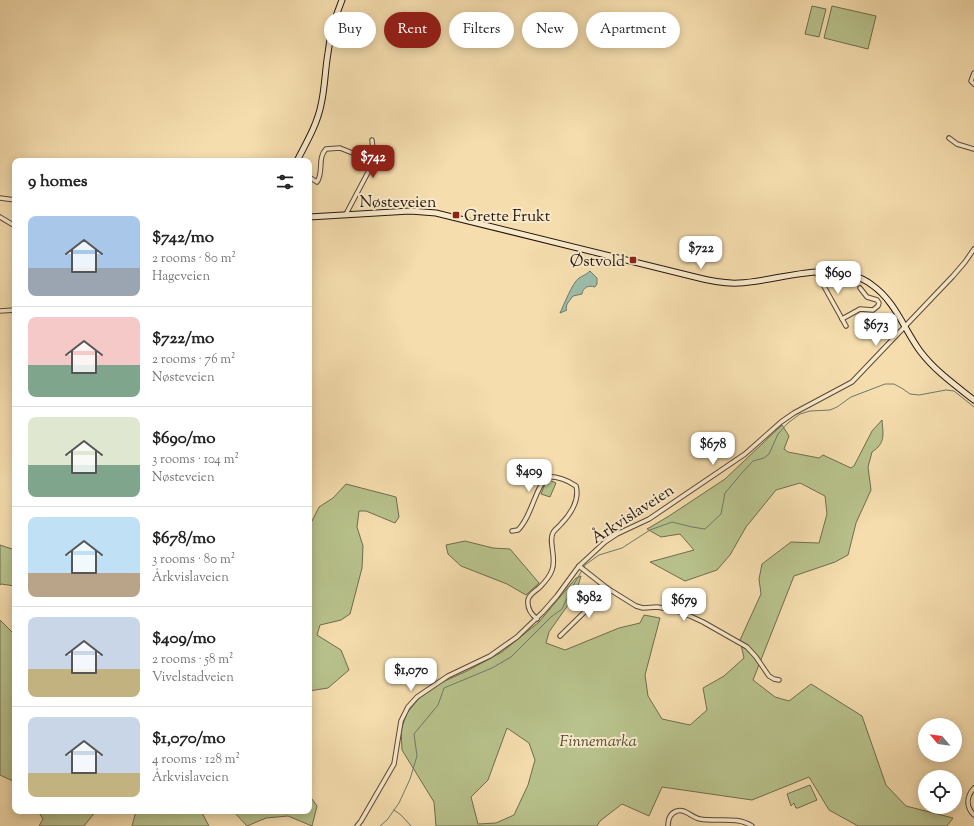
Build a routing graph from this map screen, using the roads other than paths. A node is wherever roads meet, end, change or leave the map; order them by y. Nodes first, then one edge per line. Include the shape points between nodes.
1 (342, 0) edge
2 (974, 73) edge
3 (974, 84) edge
4 (949, 138) dead end
5 (372, 140) dead end
6 (974, 149) edge
7 (355, 154) dead end
8 (298, 158) edge
9 (312, 179) edge
10 (0, 198) edge
11 (12, 200) edge
12 (346, 214) junction
13 (0, 216) edge
14 (312, 217) edge
15 (12, 224) edge
16 (974, 249) edge
17 (816, 272) junction
18 (860, 288) dead end
19 (12, 310) edge
20 (0, 311) edge
21 (842, 319) junction
22 (846, 326) dead end
23 (905, 327) junction
24 (974, 400) edge
25 (512, 531) dead end
26 (581, 568) junction
27 (607, 588) junction
28 (537, 619) junction
29 (560, 636) dead end
30 (778, 680) dead end
31 (974, 788) edge
32 (974, 815) edge
33 (357, 826) edge
34 (668, 826) edge
35 (752, 826) edge

1 - 8 main road via 329,42 320,111
2 - 3 street via 971,80
4 - 6 street via 957,144
5 - 12 street via 374,161
7 - 9 street via 340,148 326,150 322,156 318,181
10 - 11 street
12 - 14 main road, Nøsteveien
12 - 17 main road, Nøsteveien via 436,212 716,282 747,282
13 - 15 street
16 - 23 street, Årkvislaveien via 966,262
17 - 21 street
17 - 23 main road, Nøsteveien via 846,273 867,281 889,301
18 - 21 street via 867,297 877,300 878,306 873,310 860,309
19 - 20 street
21 - 22 street
23 - 24 main road, Nøsteveien via 932,365
23 - 26 street, Årkvislaveien via 852,382 794,413 745,454 643,522 605,542
25 - 28 street via 518,530 526,519 546,477 560,479 576,486 571,512 552,534 553,568 547,580 528,599 530,610
26 - 27 street
26 - 28 street, Årkvislaveien
27 - 29 street
27 - 30 street via 639,607 674,610 703,622 747,647 769,676
28 - 33 street, Årkvislaveien via 496,652 437,683 413,702 402,721 394,764
31 - 32 street via 968,804
34 - 35 street via 671,814 681,810 698,819 736,820

